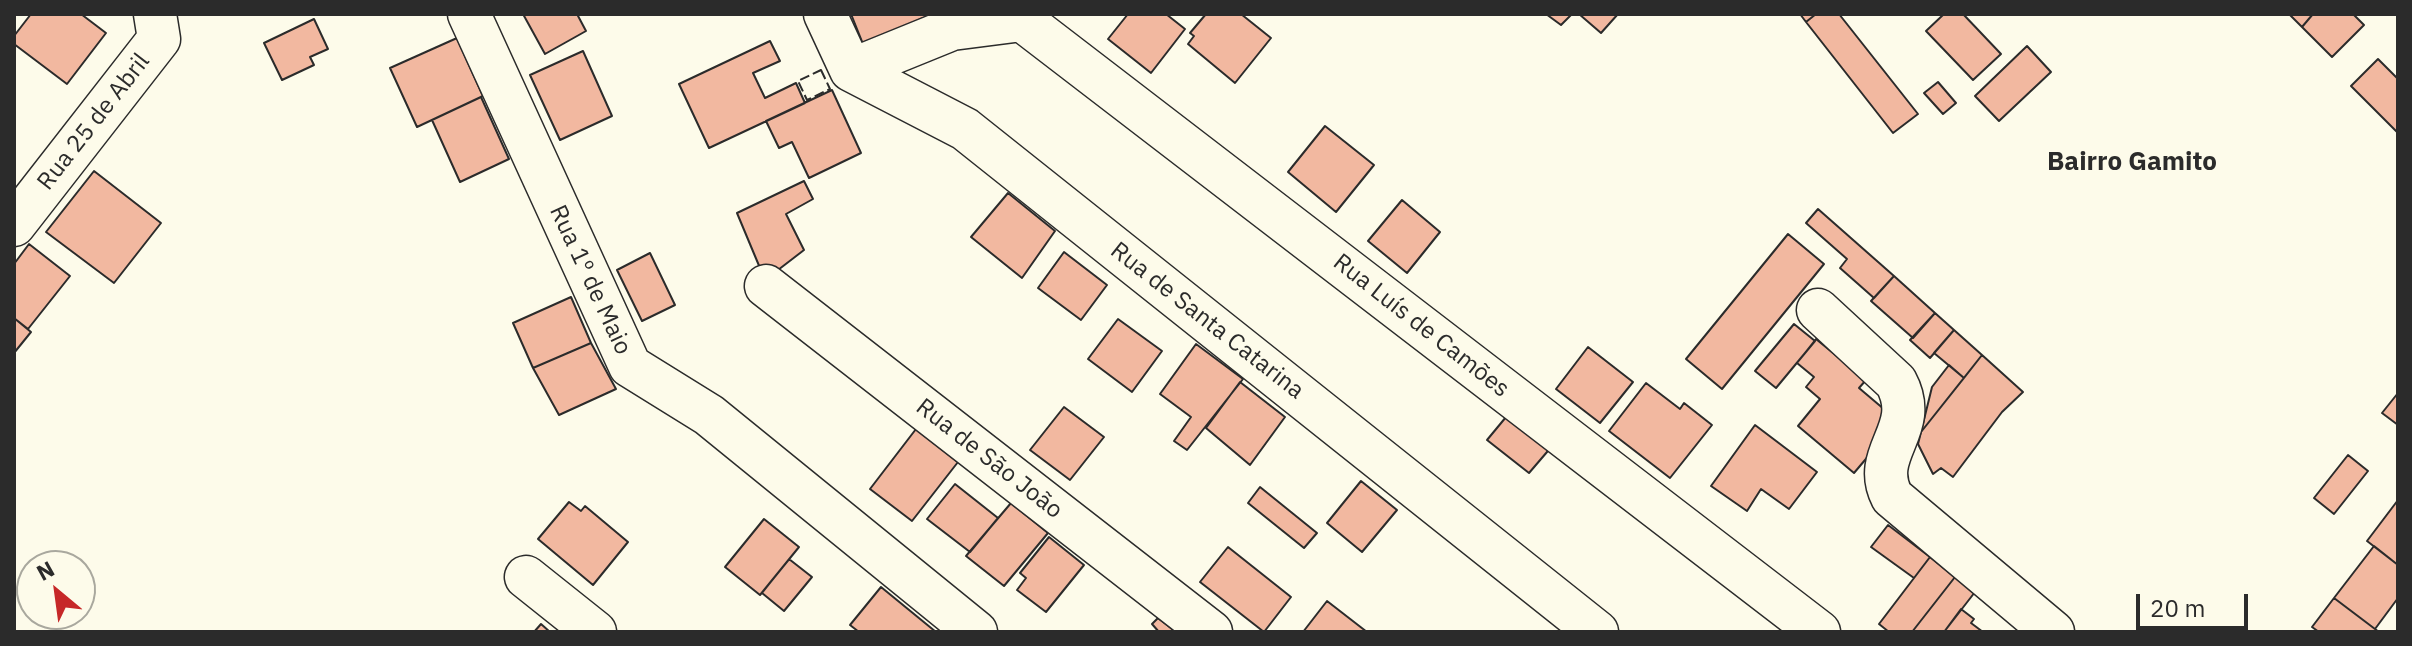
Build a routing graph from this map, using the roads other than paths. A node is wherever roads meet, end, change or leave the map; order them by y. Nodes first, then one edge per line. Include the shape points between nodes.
1 (155, 14) edge
2 (469, 14) edge
3 (825, 14) edge
4 (851, 70) junction
5 (14, 225) edge
6 (766, 286) dead end
7 (1818, 310) dead end
8 (526, 577) dead end
9 (595, 632) edge
10 (976, 632) edge
11 (1211, 632) edge
12 (1597, 632) edge
13 (1819, 632) edge
14 (2053, 632) edge

1 - 5 street, Rua 25 de Abril via 159,39
2 - 10 street, Rua 1º de Maio via 630,366 709,415
3 - 4 street
4 - 12 street, Rua de Santa Catarina via 965,129
4 - 13 street, Rua Luís de Camões via 952,29 1022,20
6 - 11 street, Rua de São João
7 - 14 street via 1896,382 1903,396 1906,411 1884,470 1892,497
8 - 9 street

